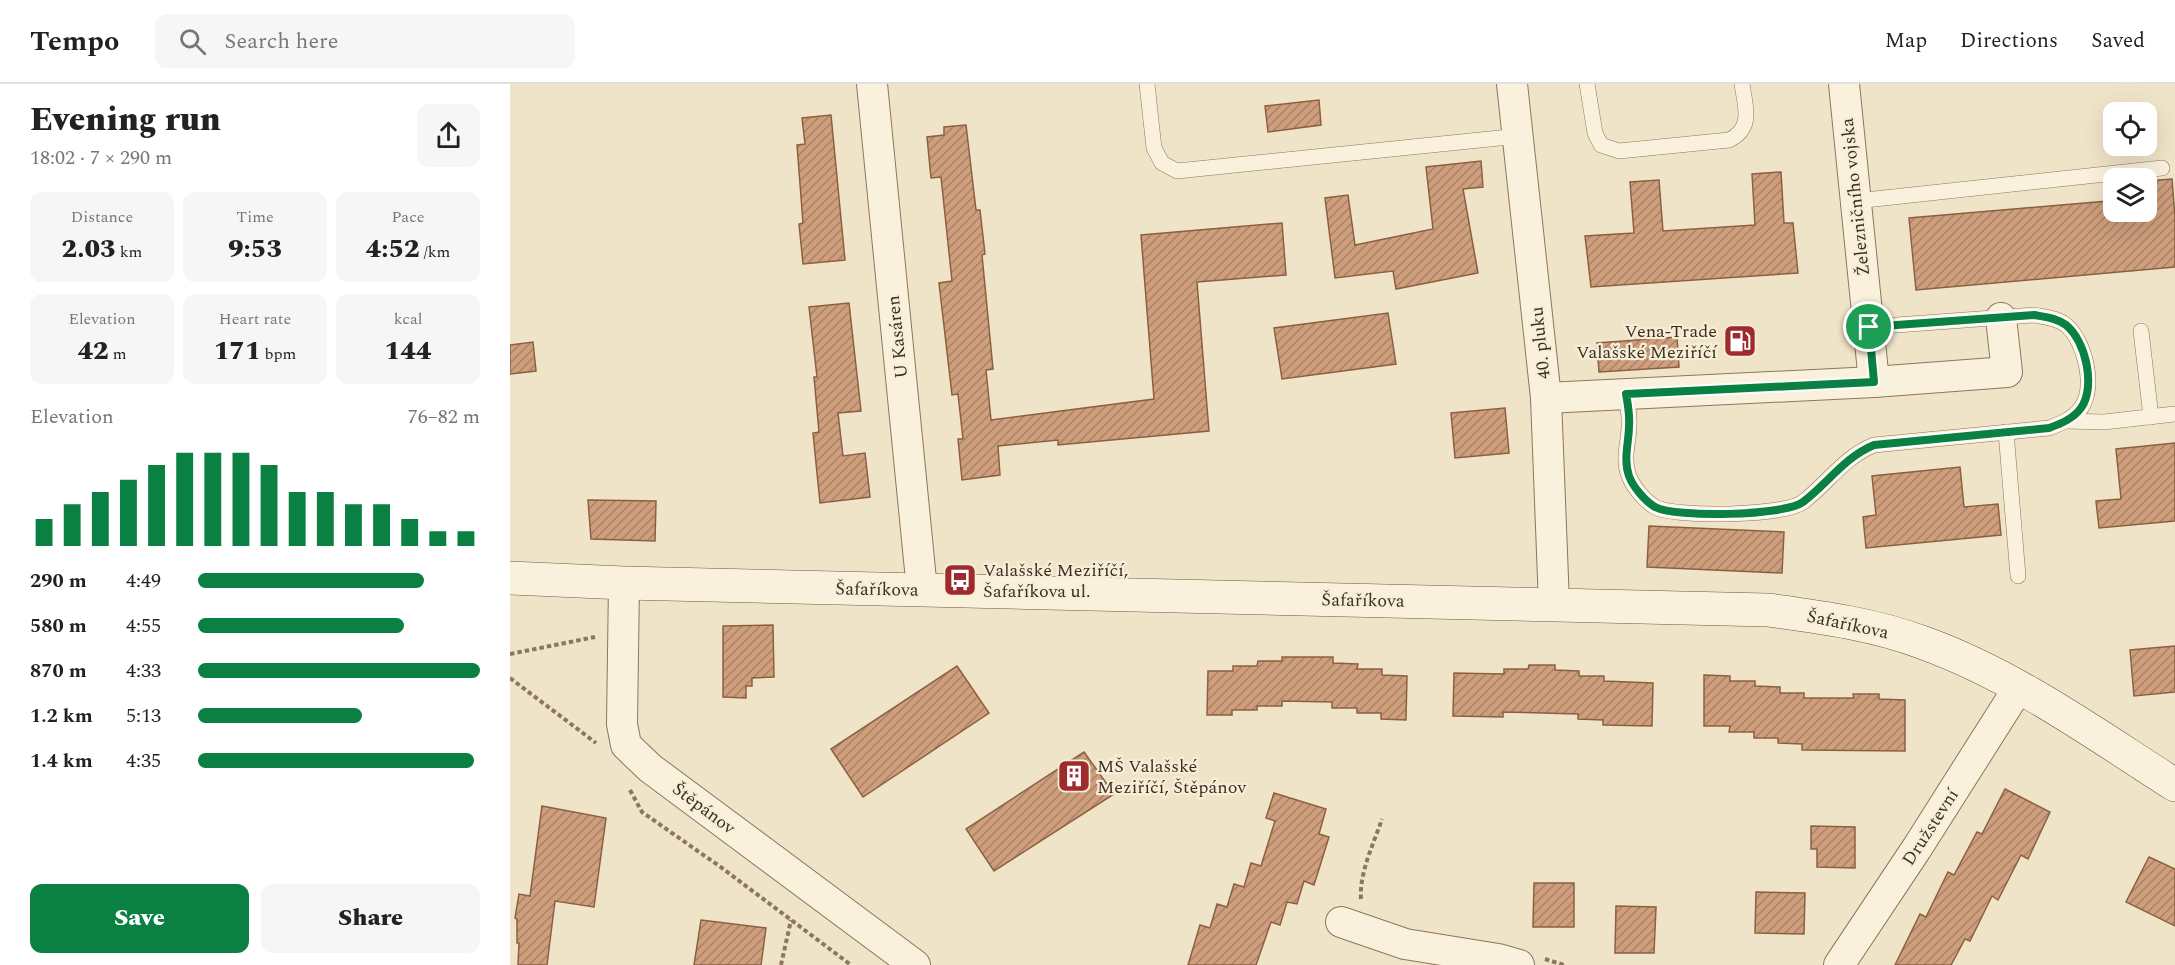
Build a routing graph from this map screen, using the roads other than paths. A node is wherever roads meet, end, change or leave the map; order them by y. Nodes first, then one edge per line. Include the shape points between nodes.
1 (872, 84) edge
2 (1147, 84) edge
3 (1512, 84) edge
4 (1587, 84) edge
5 (1742, 84) edge
6 (1844, 84) edge
7 (1519, 136) junction
8 (2162, 168) dead end
9 (1856, 201) junction
10 (2001, 318) junction
11 (1869, 327) junction
12 (2141, 331) dead end
13 (1874, 382) junction
14 (1626, 394) junction
15 (1546, 398) junction
16 (2175, 414) edge
17 (2151, 417) junction
18 (2066, 422) junction
19 (2006, 432) junction
20 (2018, 576) dead end
21 (510, 578) edge
22 (624, 583) junction
23 (922, 590) junction
24 (1554, 604) junction
25 (2019, 687) junction
26 (2175, 785) edge
27 (1341, 922) dead end
28 (915, 965) edge
29 (1519, 965) edge
30 (1839, 965) edge

1 - 23 street, U Kasáren
2 - 7 lane via 1154,148 1162,163 1177,171
3 - 7 street, 40. pluku
4 - 5 lane via 1595,133 1601,145 1619,151 1730,140 1744,128
6 - 9 street, Železničního vojska
7 - 15 street, 40. pluku
8 - 9 lane
9 - 11 street, Železničního vojska
10 - 11 lane
10 - 13 street via 2007,372
10 - 18 lane via 2034,315 2053,319 2076,337 2087,367 2085,398
11 - 13 street, Železničního vojska
12 - 17 lane
13 - 14 street
14 - 15 street
14 - 19 lane via 1629,475 1653,506 1683,514 1788,508 1802,503 1851,458 1874,445
15 - 24 street, 40. pluku
16 - 17 lane
17 - 18 lane
18 - 19 lane via 2049,428
19 - 20 lane
21 - 22 street, Šafaříkova
22 - 23 street, Šafaříkova
22 - 28 street, Štěpánov via 622,724 626,745 650,768
23 - 24 street, Šafaříkova
24 - 25 street, Šafaříkova via 1749,609 1842,621 1924,643
25 - 26 street, Šafaříkova
25 - 30 street, Družstevní
27 - 29 street via 1406,944

